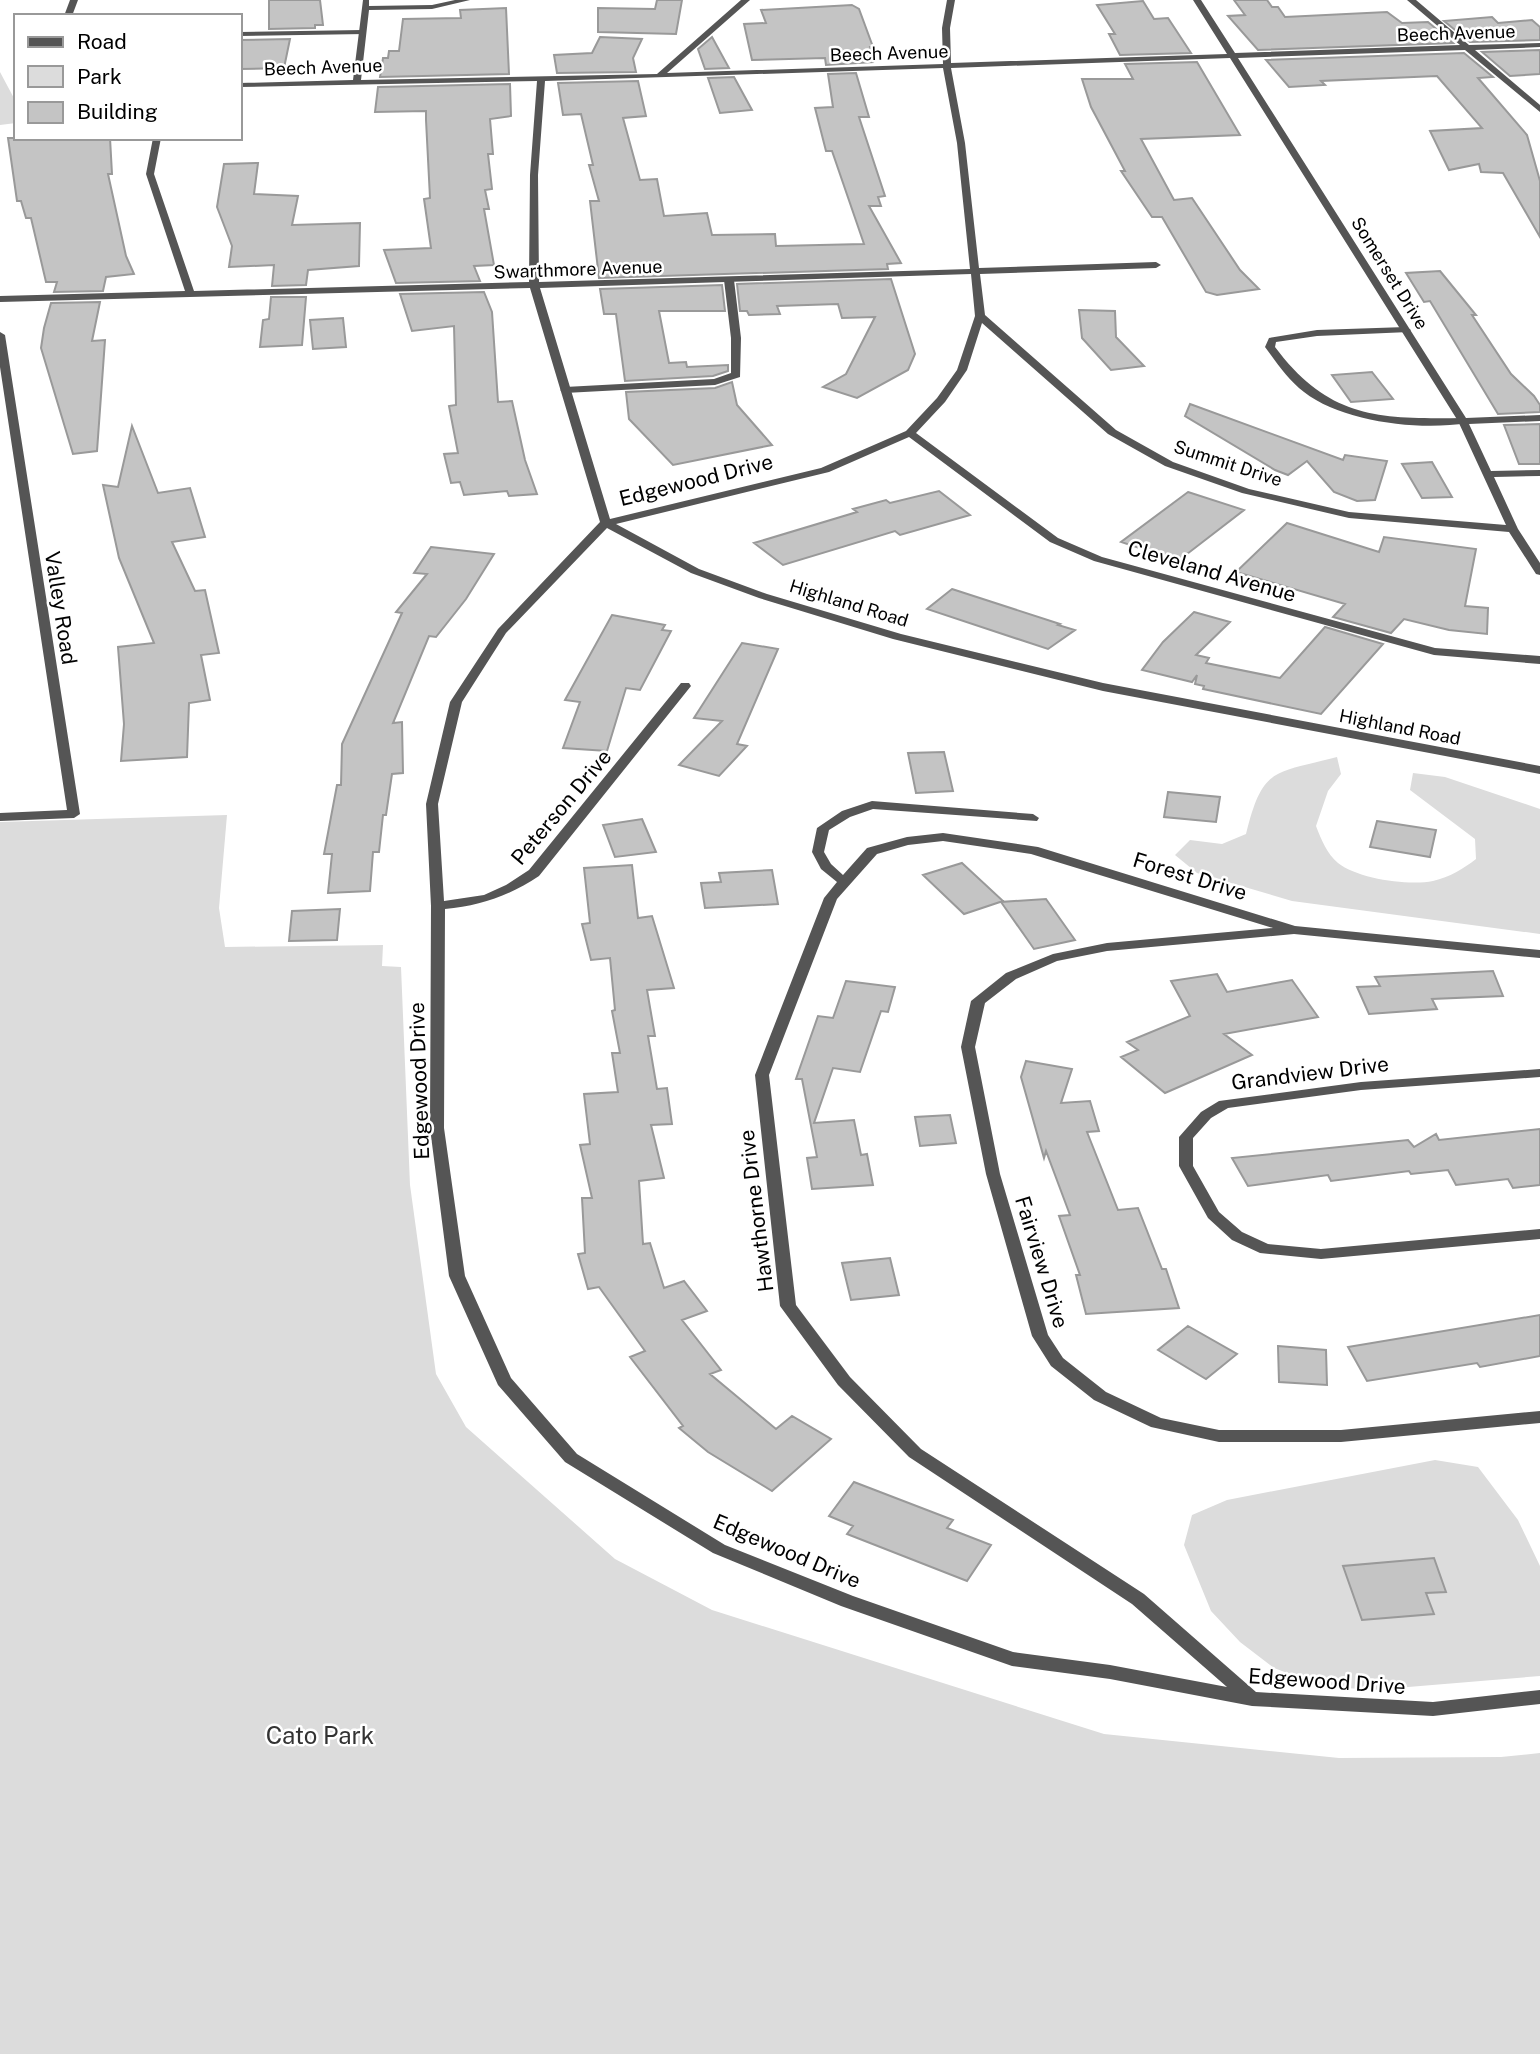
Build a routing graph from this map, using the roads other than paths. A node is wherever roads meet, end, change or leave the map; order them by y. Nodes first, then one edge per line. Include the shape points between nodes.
1 (466, 0) edge
2 (746, 0) edge
3 (951, 0) edge
4 (1197, 0) edge
5 (1411, 0) edge
6 (365, 4) edge
7 (362, 32) junction
8 (242, 34) edge
9 (1540, 45) edge
10 (1465, 48) junction
11 (1235, 58) junction
12 (947, 67) junction
13 (659, 76) junction
14 (541, 79) junction
15 (357, 81) junction
16 (242, 85) edge
17 (1540, 109) edge
18 (157, 140) edge
19 (1156, 265) dead end
20 (975, 272) junction
21 (729, 280) junction
22 (534, 285) junction
23 (191, 295) junction
24 (0, 299) edge
25 (980, 316) junction
26 (1406, 330) junction
27 (0, 335) edge
28 (565, 390) junction
29 (1540, 418) edge
30 (1463, 421) junction
31 (910, 433) junction
32 (1540, 473) edge
33 (1486, 474) junction
34 (606, 523) junction
35 (1513, 529) junction
36 (1540, 572) edge
37 (1540, 660) edge
38 (685, 686) dead end
39 (1540, 770) edge
40 (0, 817) edge
41 (1033, 818) dead end
42 (844, 882) junction
43 (438, 906) junction
44 (1294, 930) junction
45 (1540, 954) edge
46 (1540, 1073) edge
47 (1540, 1234) edge
48 (1540, 1417) edge
49 (1540, 1697) edge
50 (1252, 1699) junction

1 - 6 street via 432,7
2 - 13 street
3 - 12 street, Edgewood Drive
4 - 11 street, Somerset Drive
5 - 10 street
6 - 7 street
7 - 8 street
7 - 15 street
9 - 10 street, Beech Avenue
10 - 11 street, Beech Avenue
10 - 17 street
11 - 12 street, Beech Avenue
11 - 26 street, Somerset Drive
12 - 13 street, Beech Avenue
12 - 20 street, Edgewood Drive via 961,143
13 - 14 street, Beech Avenue
14 - 15 street, Beech Avenue
14 - 22 street via 534,174
15 - 16 street, Beech Avenue
18 - 23 street via 150,174
19 - 20 street, Swarthmore Avenue
20 - 21 street, Swarthmore Avenue
20 - 25 street, Edgewood Drive
21 - 22 street, Swarthmore Avenue
21 - 28 street via 736,375 715,382
22 - 23 street, Swarthmore Avenue
22 - 28 street
23 - 24 street, Swarthmore Avenue
25 - 31 street, Edgewood Drive via 962,370
25 - 35 street, Summit Drive via 1112,432 1169,464 1246,491 1349,515
26 - 30 street, Somerset Drive
26 - 30 street via 1317,333 1272,340 1270,347 1285,371 1322,401 1395,422
27 - 40 street, Valley Road via 74,814
28 - 34 street
29 - 30 street
30 - 33 street, Somerset Drive
31 - 34 street, Edgewood Drive via 825,470
31 - 37 street, Cleveland Avenue via 1054,540 1098,559 1434,651
32 - 33 street
33 - 35 street, Somerset Drive
34 - 39 street, Highland Road via 695,571 897,637 1116,690
34 - 43 street, Edgewood Drive via 502,631 456,702 432,804
35 - 36 street, Somerset Drive
38 - 43 street, Peterson Drive via 534,873 482,903
41 - 42 street via 863,807 822,828 818,852
42 - 44 street, Forest Drive via 872,851 943,837 1033,850
42 - 50 street, Hawthorne Drive via 831,898 762,1075 788,1306 845,1381 915,1453 1138,1599
43 - 50 street, Edgewood Drive via 437,1128 457,1276 504,1381 571,1458 719,1549 872,1610 1012,1659
44 - 45 street, Forest Drive
44 - 48 street, Fairview Drive via 1107,947 1053,958 1011,976 978,1001 968,1046 993,1174 1040,1336 1057,1362 1100,1396 1157,1423 1219,1436 1341,1436
46 - 47 street, Grandview Drive via 1362,1086 1224,1104 1186,1137 1186,1166 1213,1214 1237,1236 1265,1250 1321,1254
49 - 50 street, Edgewood Drive via 1433,1709

